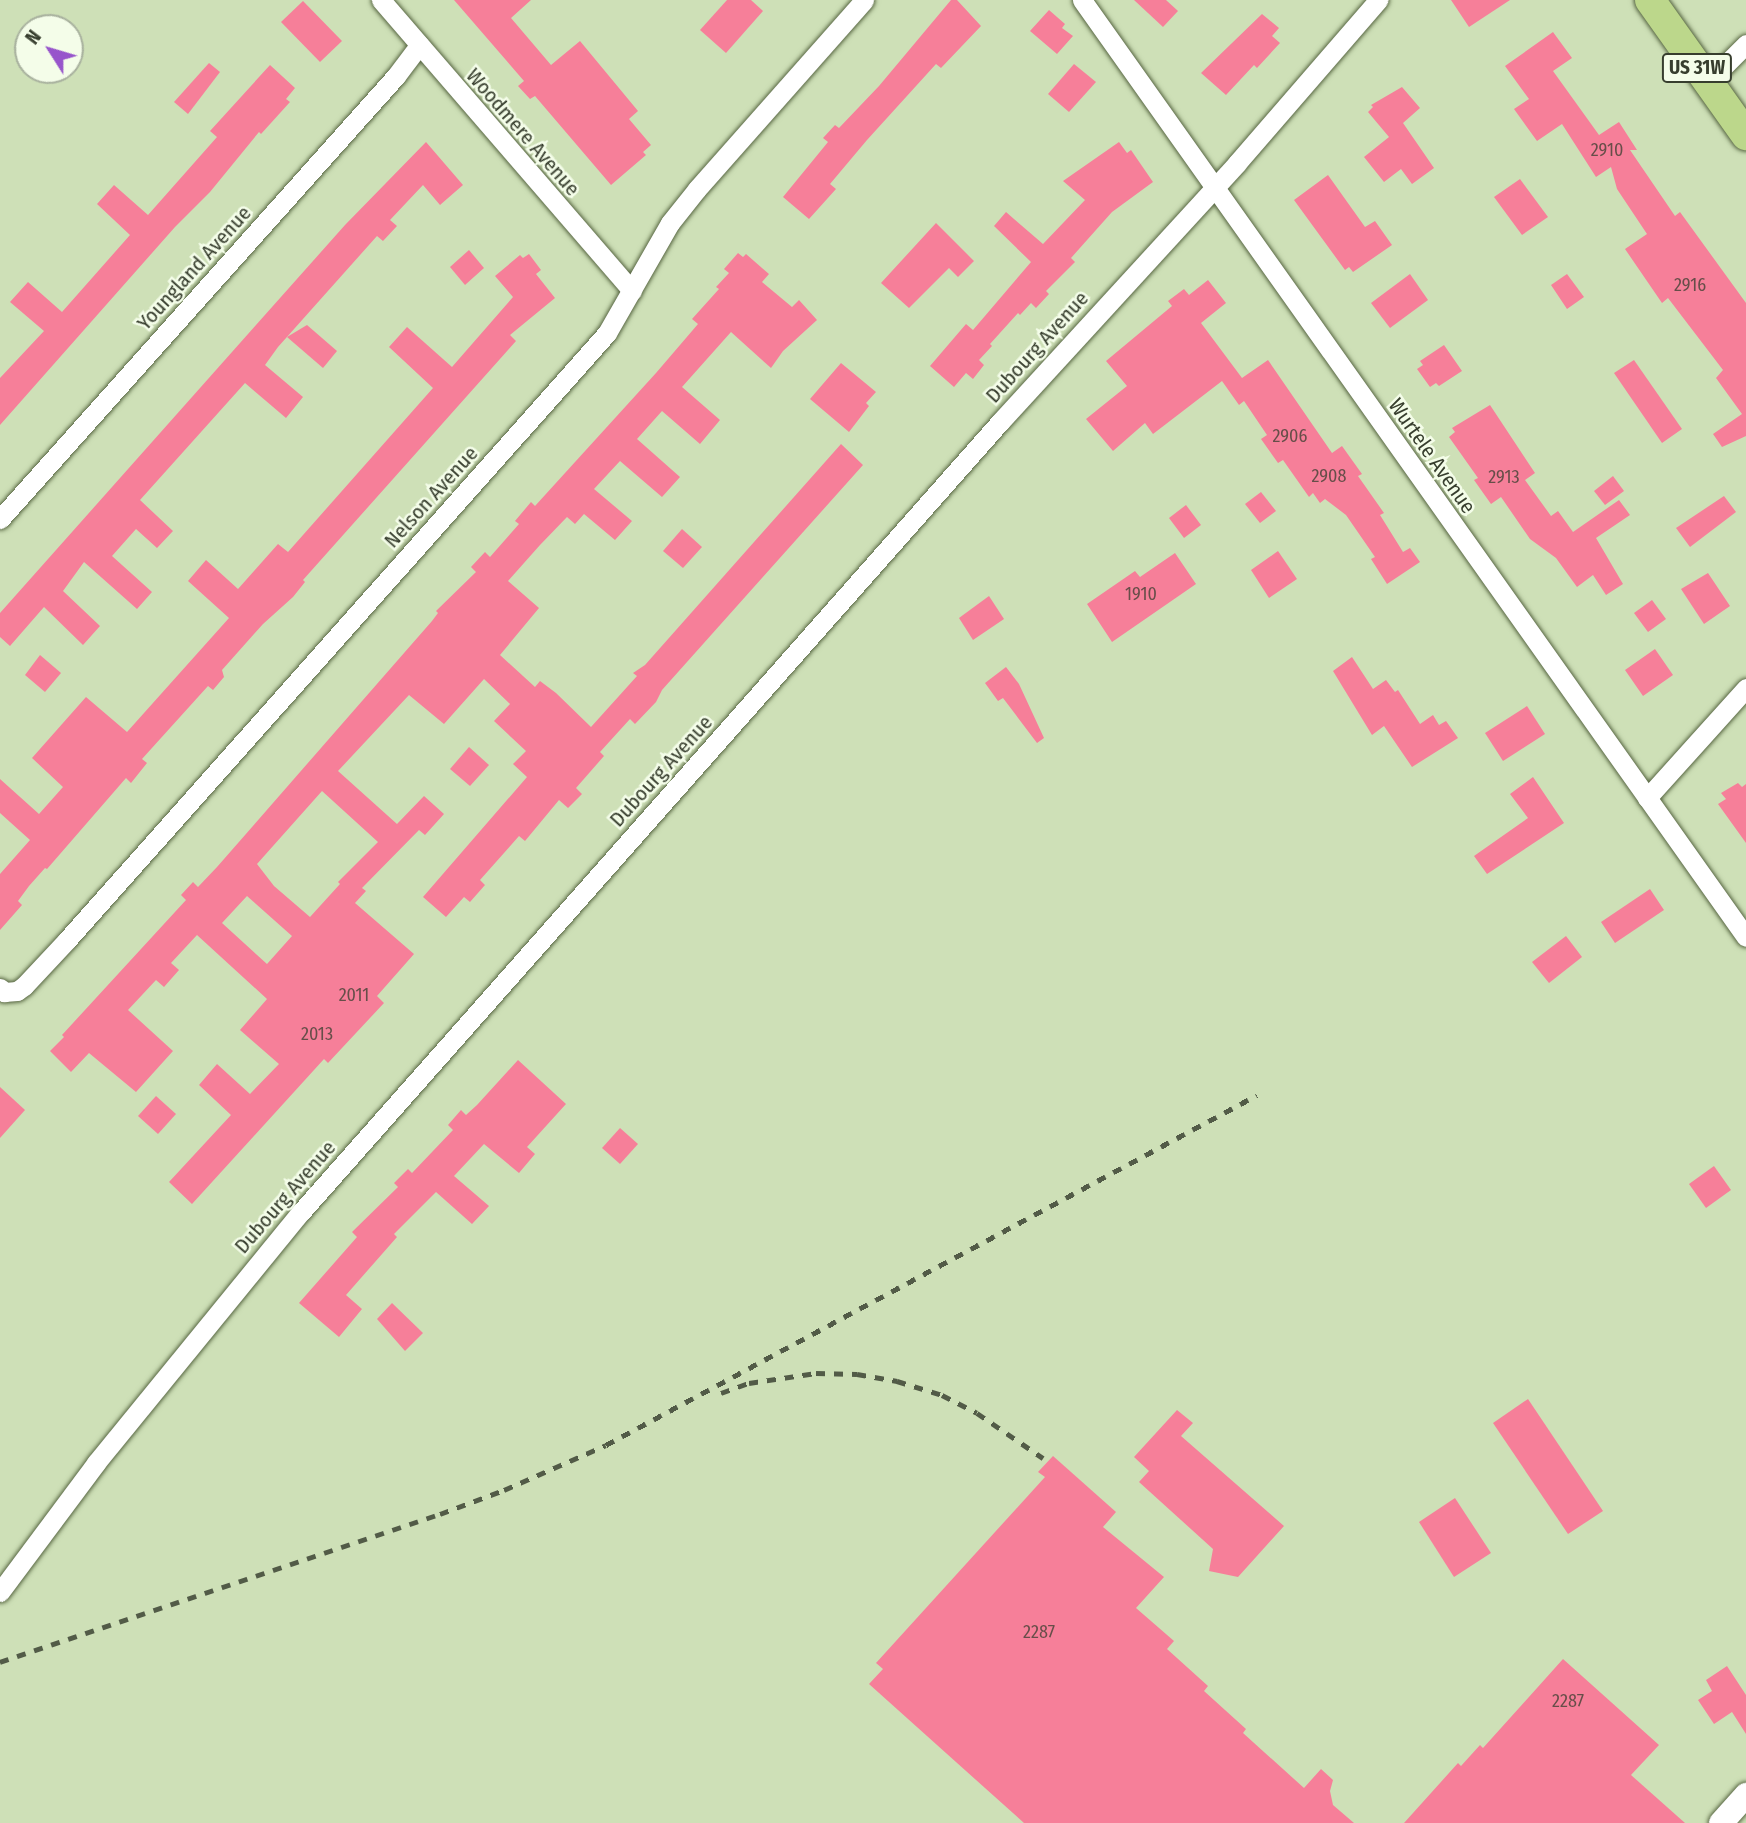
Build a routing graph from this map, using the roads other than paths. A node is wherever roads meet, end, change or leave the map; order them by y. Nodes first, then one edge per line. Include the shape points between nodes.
1 (381, 0) edge
2 (864, 0) edge
3 (1082, 0) edge
4 (1378, 0) edge
5 (1650, 0) edge
6 (1746, 44) edge
7 (419, 45) junction
8 (1707, 83) junction
9 (1746, 135) edge
10 (1215, 187) junction
11 (632, 291) junction
12 (0, 519) edge
13 (1746, 688) edge
14 (1647, 798) junction
15 (1746, 937) edge
16 (0, 988) edge
17 (0, 1592) edge
18 (1746, 1794) edge
19 (1721, 1823) edge

1 - 7 street, Woodmere Avenue
2 - 11 street, Nelson Avenue via 697,189 670,223
3 - 10 street, Wurtele Avenue
4 - 10 street, Dubourg Avenue
5 - 8 main road, US 31W
6 - 8 street
7 - 11 street, Woodmere Avenue
7 - 12 street, Youngland Avenue via 387,87
8 - 9 main road, US 31W
10 - 14 street, Wurtele Avenue
10 - 17 street, Dubourg Avenue via 983,441 301,1212 118,1435
11 - 16 street, Nelson Avenue via 607,333 68,940 17,991
13 - 14 street
14 - 15 street, Wurtele Avenue
18 - 19 street

